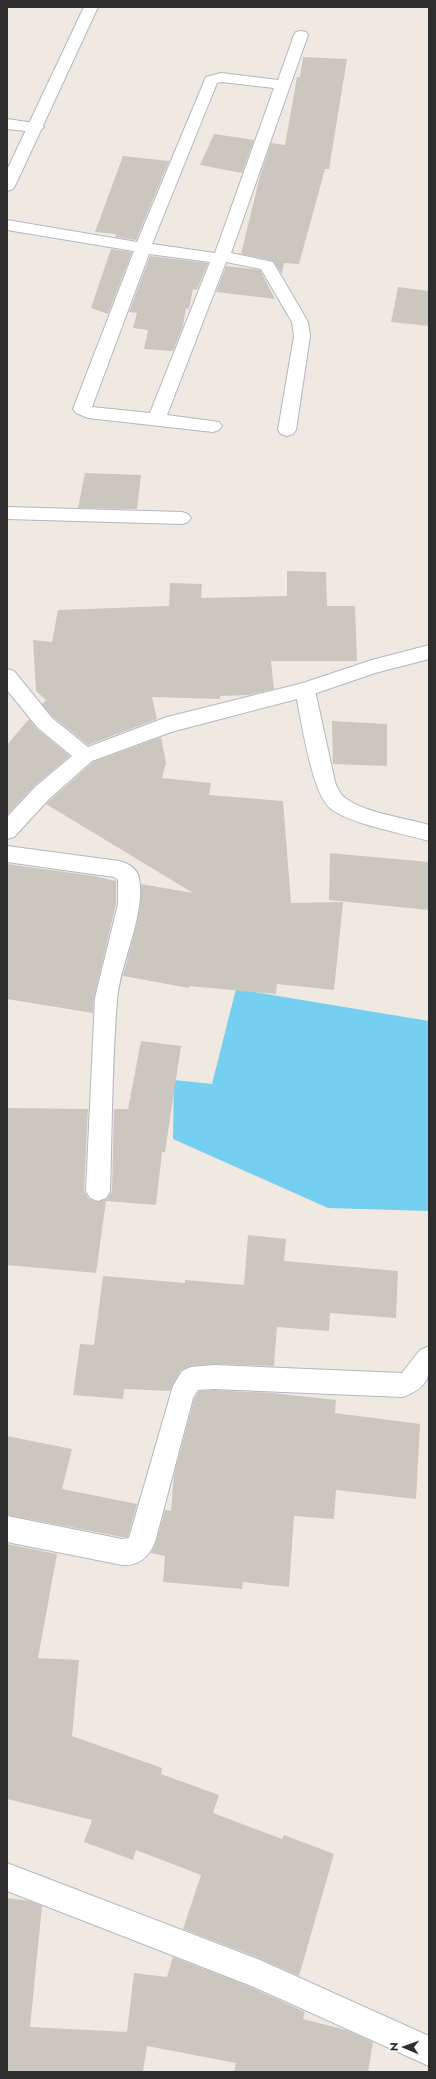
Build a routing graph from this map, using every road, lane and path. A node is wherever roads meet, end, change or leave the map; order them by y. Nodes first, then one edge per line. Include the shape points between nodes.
1 (91, 7) edge
2 (301, 35) dead end
3 (282, 85) junction
4 (7, 124) edge
5 (36, 127) junction
6 (7, 186) edge
7 (7, 225) edge
8 (143, 248) junction
9 (221, 256) junction
10 (156, 420) junction
11 (213, 426) dead end
12 (286, 430) dead end
13 (7, 513) edge
14 (182, 518) dead end
15 (429, 652) edge
16 (7, 676) edge
17 (304, 690) junction
18 (85, 756) junction
19 (7, 831) edge
20 (429, 833) edge
21 (7, 854) edge
22 (98, 1191) dead end
23 (429, 1358) edge
24 (7, 1529) edge
25 (7, 1877) edge
26 (429, 2051) edge

1 - 5 street
2 - 3 street
3 - 8 street via 221,77 211,80
3 - 9 street
4 - 5 street
5 - 6 street
7 - 8 street
8 - 9 street
8 - 10 street via 82,409 88,412
9 - 10 street
9 - 12 street via 267,266 300,322 302,336
10 - 11 street
13 - 14 street
15 - 17 street via 372,667
16 - 18 street via 45,723
17 - 18 street via 167,725
17 - 20 street via 325,782 338,803 364,814
18 - 19 street via 42,793
21 - 22 street via 119,869 128,876 128,904 106,998
23 - 24 street via 410,1382 403,1385 194,1378 187,1383 182,1394 142,1542 137,1550 122,1552
25 - 26 street via 260,1975

